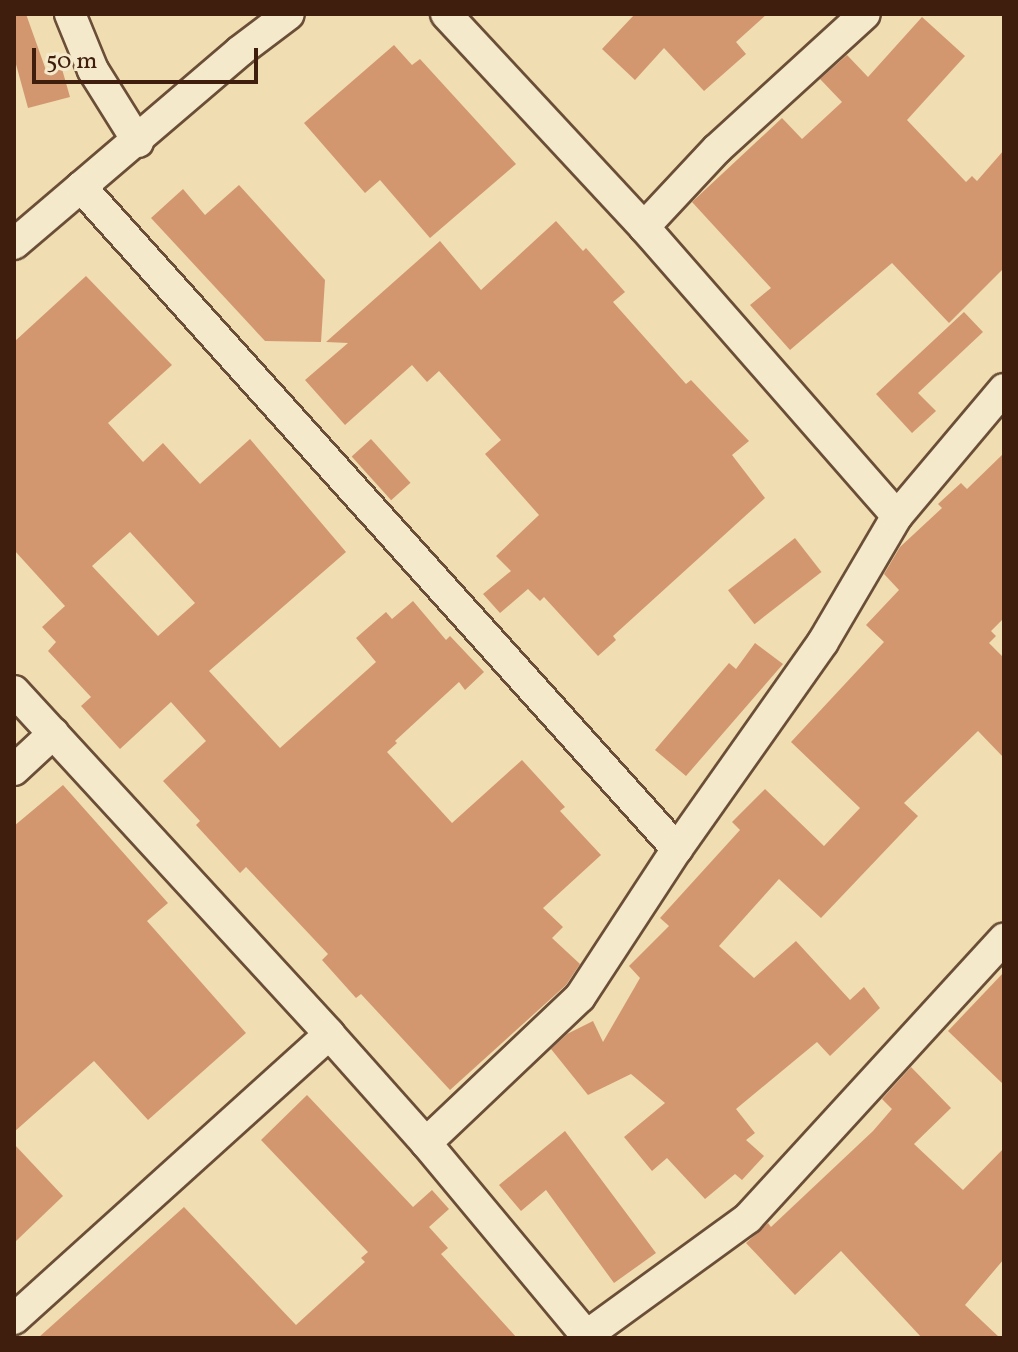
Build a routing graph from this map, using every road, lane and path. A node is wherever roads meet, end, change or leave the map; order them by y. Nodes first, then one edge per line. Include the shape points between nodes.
1 (70, 14) edge
2 (289, 14) edge
3 (446, 14) edge
4 (865, 14) edge
5 (138, 142) junction
6 (81, 187) junction
7 (644, 227) junction
8 (14, 244) edge
9 (1004, 389) edge
10 (897, 516) junction
11 (14, 691) edge
12 (54, 733) junction
13 (14, 770) edge
14 (677, 849) junction
15 (1004, 939) edge
16 (329, 1034) junction
17 (426, 1143) junction
18 (14, 1319) edge
19 (585, 1336) edge

1 - 5 street via 93,70
2 - 5 street
3 - 7 street
4 - 7 street via 717,149
5 - 6 street
6 - 8 street
6 - 14 street
7 - 10 street
9 - 10 street
10 - 14 street via 823,642
11 - 12 street
12 - 13 street
12 - 16 street
14 - 17 street via 580,997
15 - 19 street via 748,1218
16 - 17 street
16 - 18 street
17 - 19 street

